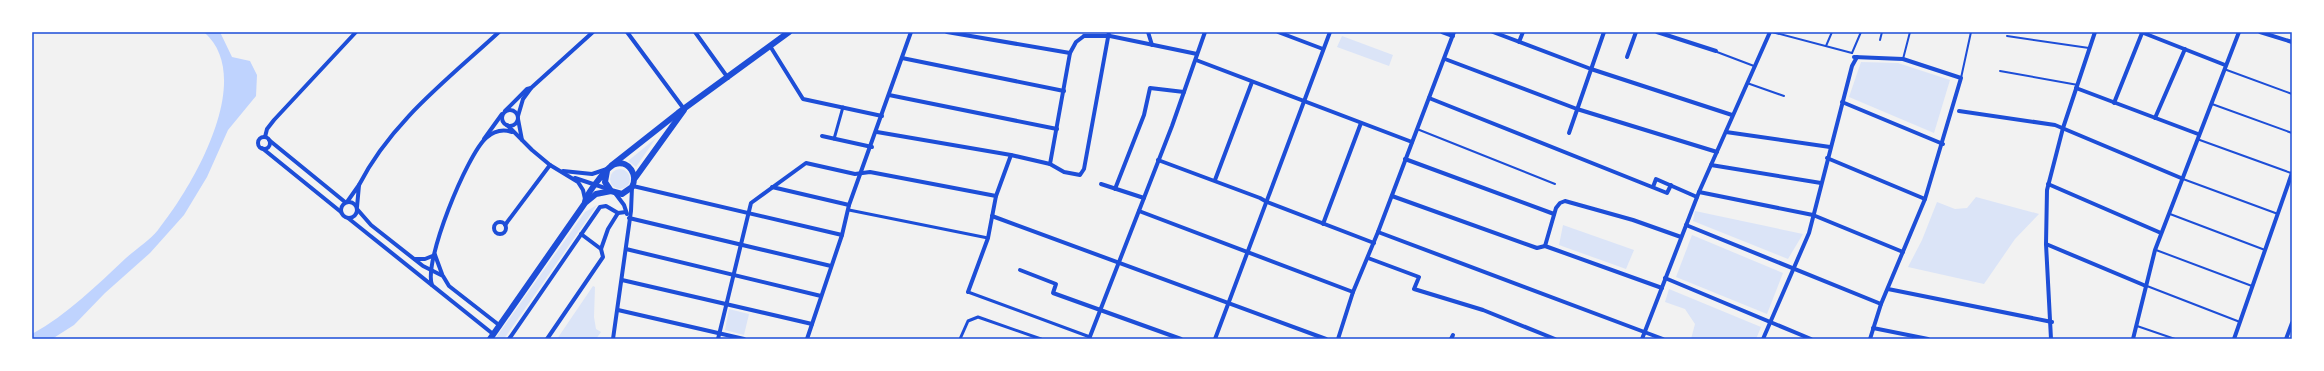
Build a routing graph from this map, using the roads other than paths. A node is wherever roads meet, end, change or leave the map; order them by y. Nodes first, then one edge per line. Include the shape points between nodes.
1 (356, 32) edge
2 (499, 32) edge
3 (593, 32) edge
4 (627, 32) edge
5 (695, 32) edge
6 (789, 32) edge
7 (911, 32) edge
8 (947, 32) edge
9 (1148, 32) edge
10 (1205, 32) edge
11 (1278, 32) edge
12 (1330, 32) edge
13 (1442, 32) edge
14 (1493, 32) edge
15 (1523, 32) edge
16 (1604, 32) edge
17 (1636, 32) edge
18 (1657, 32) edge
19 (1771, 32) edge
20 (1832, 32) edge
21 (1861, 32) edge
22 (1882, 32) edge
23 (1910, 32) edge
24 (1971, 32) edge
25 (2095, 32) edge
26 (2142, 32) edge
27 (2239, 32) edge
28 (2260, 32) edge
29 (1084, 34) edge
30 (1110, 34) edge
31 (1454, 34) edge
32 (2007, 36) dead end
33 (1880, 40) dead end
34 (1519, 42) junction
35 (2292, 42) edge
36 (1152, 45) junction
37 (770, 46) junction
38 (1826, 46) junction
39 (2089, 48) junction
40 (1323, 49) junction
41 (2185, 49) junction
42 (1716, 51) joint
43 (1070, 53) junction
44 (1197, 54) junction
45 (1854, 56) junction
46 (1627, 57) dead end
47 (902, 58) junction
48 (1445, 58) junction
49 (1903, 59) junction
50 (1196, 60) junction
51 (1754, 66) junction
52 (2224, 66) junction
53 (1591, 69) junction
54 (2000, 72) dead end
55 (728, 78) junction
56 (1961, 78) junction
57 (1252, 82) junction
58 (1747, 83) junction
59 (2077, 87) junction
60 (531, 88) junction
61 (1064, 91) junction
62 (1184, 92) junction
63 (2292, 94) edge
64 (889, 95) junction
65 (1784, 96) dead end
66 (1430, 98) junction
67 (1303, 102) junction
68 (1842, 102) junction
69 (2114, 103) junction
70 (2210, 103) junction
71 (843, 107) junction
72 (1577, 109) junction
73 (684, 110) junction
74 (1959, 111) dead end
75 (503, 113) junction
76 (882, 116) junction
77 (1732, 116) junction
78 (518, 117) junction
79 (2155, 118) junction
80 (1361, 123) junction
81 (507, 125) junction
82 (2063, 128) junction
83 (1057, 129) junction
84 (1417, 129) junction
85 (512, 132) junction
86 (877, 132) junction
87 (1726, 132) junction
88 (1569, 133) dead end
89 (2292, 133) edge
90 (2198, 134) junction
91 (822, 136) dead end
92 (265, 137) junction
93 (834, 138) junction
94 (2196, 139) junction
95 (269, 140) junction
96 (522, 140) junction
97 (1412, 142) junction
98 (482, 143) junction
99 (1943, 144) junction
100 (872, 147) junction
101 (1830, 147) junction
102 (262, 148) junction
103 (1717, 152) junction
104 (1011, 155) junction
105 (1827, 158) junction
106 (1405, 159) junction
107 (1158, 160) junction
108 (1050, 164) junction
109 (550, 165) junction
110 (1711, 165) junction
111 (609, 168) junction
112 (562, 171) junction
113 (862, 172) junction
114 (2292, 173) edge
115 (574, 178) junction
116 (635, 178) junction
117 (2181, 178) junction
118 (1215, 180) junction
119 (1821, 183) junction
120 (596, 184) junction
121 (1101, 184) dead end
122 (1555, 184) dead end
123 (2048, 184) junction
124 (359, 185) junction
125 (1671, 185) junction
126 (633, 187) junction
127 (772, 187) junction
128 (1653, 187) junction
129 (1115, 189) junction
130 (611, 191) junction
131 (1699, 192) junction
132 (996, 196) junction
133 (1392, 196) junction
134 (1697, 197) junction
135 (1144, 198) junction
136 (1925, 199) junction
137 (585, 201) junction
138 (346, 202) junction
139 (1266, 202) junction
140 (357, 208) junction
141 (849, 208) junction
142 (1139, 211) junction
143 (341, 212) junction
144 (626, 212) junction
145 (618, 213) junction
146 (748, 214) junction
147 (1554, 214) junction
148 (2168, 214) junction
149 (2278, 214) junction
150 (1814, 215) junction
151 (992, 216) junction
152 (348, 218) junction
153 (629, 218) junction
154 (1323, 224) junction
155 (505, 225) dead end
156 (1686, 225) junction
157 (1378, 232) junction
158 (2161, 233) junction
159 (581, 234) junction
160 (842, 235) junction
161 (1681, 237) junction
162 (988, 238) junction
163 (1374, 243) junction
164 (2046, 244) junction
165 (740, 245) junction
166 (1545, 246) junction
167 (601, 248) junction
168 (626, 249) junction
169 (2155, 250) junction
170 (2265, 250) junction
171 (1248, 252) junction
172 (1903, 252) junction
173 (435, 255) junction
174 (1368, 258) junction
175 (414, 259) junction
176 (1119, 262) junction
177 (831, 266) junction
178 (1792, 268) junction
179 (1020, 270) dead end
180 (430, 271) junction
181 (440, 274) junction
182 (733, 275) junction
183 (1665, 278) junction
184 (431, 279) junction
185 (445, 279) junction
186 (622, 280) junction
187 (432, 285) junction
188 (2146, 286) junction
189 (2252, 286) junction
190 (436, 288) junction
191 (1662, 288) junction
192 (1888, 289) junction
193 (968, 292) joint
194 (1353, 292) junction
195 (821, 296) junction
196 (1228, 303) junction
197 (726, 304) junction
198 (1882, 304) junction
199 (1101, 309) junction
200 (618, 310) junction
201 (1770, 322) junction
202 (2052, 322) junction
203 (2240, 322) junction
204 (2292, 323) edge
205 (812, 324) junction
206 (499, 326) junction
207 (2137, 326) junction
208 (1873, 328) junction
209 (1646, 332) junction
210 (719, 333) junction
211 (1904, 334) junction
212 (492, 336) edge
213 (1090, 338) edge
214 (509, 339) edge
215 (547, 339) edge
216 (613, 339) edge
217 (718, 339) edge
218 (744, 339) edge
219 (807, 339) edge
220 (960, 339) edge
221 (1041, 339) edge
222 (1181, 339) edge
223 (1215, 339) edge
224 (1326, 339) edge
225 (1338, 339) edge
226 (1555, 339) edge
227 (1642, 339) edge
228 (1663, 339) edge
229 (1763, 339) edge
230 (1811, 339) edge
231 (1870, 339) edge
232 (1902, 339) edge
233 (1928, 339) edge
234 (2051, 339) edge
235 (2133, 339) edge
236 (2175, 339) edge
237 (2234, 339) edge
238 (2286, 339) edge

1 - 92 street via 274,120
2 - 124 street via 400,125 383,145
3 - 60 street
4 - 73 street
5 - 55 street
6 - 37 main road
7 - 47 street
8 - 43 street
9 - 36 street
10 - 44 street
11 - 40 street
12 - 40 street
13 - 31 street
14 - 34 street
15 - 34 street
16 - 53 street
17 - 46 street
18 - 42 street
19 - 38 lane
19 - 51 street
20 - 38 lane
21 - 45 lane
22 - 33 lane
23 - 49 lane
24 - 56 lane
25 - 39 street
26 - 41 street
26 - 69 street
27 - 52 street
28 - 35 street
29 - 30 street
29 - 43 street
30 - 36 street
30 - 108 street via 1083,171 1076,175
31 - 48 street
32 - 39 lane
34 - 53 street
36 - 44 street
37 - 55 main road
37 - 71 street via 802,99
38 - 45 lane
39 - 59 street
40 - 67 street
41 - 52 street
41 - 79 street
42 - 51 lane
43 - 61 street
44 - 50 street
45 - 49 street
45 - 68 street
47 - 61 street
47 - 64 street
48 - 66 street
48 - 72 street
49 - 56 street
50 - 57 street
50 - 62 street
51 - 58 street
52 - 63 lane
52 - 70 street
53 - 72 street
53 - 77 street
54 - 59 lane
55 - 73 main road
56 - 99 street
57 - 67 street
57 - 118 street
58 - 65 lane
58 - 77 street
59 - 69 street
59 - 82 street
60 - 75 street
60 - 78 street via 523,100
61 - 83 street
62 - 107 street
62 - 129 street via 1150,88 1144,115
64 - 76 street
64 - 83 street
66 - 84 street
66 - 128 street
67 - 80 street
67 - 139 street
68 - 99 street
68 - 101 street
69 - 79 street
70 - 89 lane
70 - 90 street
71 - 76 street
71 - 93 street
72 - 88 street
72 - 103 street
73 - 111 main road
73 - 116 main road
74 - 82 street via 2046,123
75 - 78 street via 512,110
75 - 81 street via 502,119
75 - 98 street
76 - 86 street
77 - 87 street
78 - 81 street via 513,125
78 - 96 street
79 - 90 street
80 - 97 street
80 - 154 street
81 - 85 street
82 - 117 street
82 - 123 street
83 - 108 street
84 - 97 street
84 - 122 lane
85 - 96 street
85 - 98 street via 498,131
86 - 100 street
86 - 104 street
87 - 101 street
87 - 103 street
90 - 94 street
91 - 93 street
92 - 95 street
92 - 102 street via 259,140 259,146
93 - 100 street
94 - 114 lane
94 - 117 street
95 - 102 street via 267,147
95 - 138 street
96 - 109 street
97 - 106 street
98 - 173 street via 449,206
99 - 136 street
100 - 113 street
101 - 105 street
102 - 143 street
103 - 110 street
104 - 108 street
104 - 132 street
105 - 119 street
105 - 136 street
106 - 133 street
106 - 147 street
107 - 118 street
107 - 135 street
109 - 112 street
109 - 155 street
110 - 119 street
110 - 131 street
111 - 112 street via 592,174
111 - 116 main road via 620,164 627,165
111 - 120 main road
111 - 130 main road via 604,178
112 - 115 street
113 - 127 street via 855,174 806,163
113 - 132 street
113 - 141 street
114 - 149 street
115 - 120 street
115 - 137 street via 582,186
116 - 126 main road
117 - 148 street
117 - 149 lane
118 - 139 street
119 - 150 street
120 - 130 street
120 - 137 main road
121 - 129 street
123 - 158 street
123 - 164 street
124 - 138 street
124 - 140 street
125 - 128 street via 1667,193
125 - 128 street via 1656,179
125 - 134 street
126 - 130 main road via 626,193
126 - 146 street
126 - 153 street
127 - 141 street
127 - 146 street via 751,203
129 - 135 street
130 - 137 main road via 596,194
130 - 144 street via 624,205
131 - 134 street
131 - 150 street
132 - 151 street
133 - 157 street
133 - 166 street via 1537,248
134 - 156 street
135 - 142 street
136 - 172 street
137 - 206 main road
138 - 140 street via 354,203
138 - 143 street via 341,206
139 - 154 street
139 - 171 street
140 - 152 street via 354,215
140 - 175 street via 371,225
141 - 160 street
141 - 162 street
142 - 171 street
142 - 176 street
143 - 152 street
144 - 145 street
144 - 153 street
145 - 159 street via 607,206 602,206
145 - 167 street via 608,229
146 - 160 street
146 - 165 street
147 - 161 street via 1558,205 1565,201 1633,220
147 - 166 street
148 - 158 street
148 - 170 lane
149 - 170 street
150 - 172 street
150 - 178 street via 1809,233
151 - 162 street
151 - 176 street
152 - 187 street
153 - 165 street
153 - 168 street
154 - 163 street
156 - 161 street
156 - 178 street
157 - 163 street
157 - 209 street
158 - 169 street
159 - 167 street
159 - 214 street
160 - 177 street
161 - 183 street
162 - 193 street
163 - 174 street
164 - 188 street
164 - 202 street
165 - 177 street
165 - 182 street
166 - 191 street
167 - 215 street via 603,257
168 - 182 street
168 - 186 street
169 - 188 street
169 - 189 lane
170 - 189 street
171 - 194 street
171 - 196 street
172 - 192 street
173 - 175 street via 425,259
173 - 180 street
173 - 181 street
174 - 194 street
174 - 226 street via 1419,277 1414,289 1483,310
175 - 180 street
176 - 196 street
176 - 199 street
177 - 195 street
178 - 198 street
178 - 201 street
179 - 199 street via 1056,284 1053,293
180 - 181 street
180 - 184 street
181 - 184 street via 435,274
181 - 185 street
182 - 195 street
182 - 197 street
183 - 191 street
183 - 201 street
184 - 187 street
185 - 190 street via 443,286
185 - 206 street via 449,286
186 - 197 street
186 - 200 street
187 - 190 street
188 - 203 lane
188 - 207 street
189 - 203 street
190 - 212 street
191 - 209 street
192 - 198 street
192 - 202 street
193 - 213 street
194 - 225 street
195 - 205 street
196 - 223 street
196 - 224 street
197 - 205 street
197 - 210 street
198 - 208 street
199 - 213 street
199 - 222 street
200 - 210 street
200 - 216 street
201 - 229 street
201 - 230 street
202 - 234 street
203 - 237 street
204 - 238 street
205 - 219 street
206 - 212 main road
207 - 235 street
207 - 236 lane
208 - 211 street
208 - 231 street
209 - 227 street
209 - 228 street
210 - 217 street
210 - 218 street
211 - 232 street
211 - 233 street
220 - 221 street via 968,321 978,317

